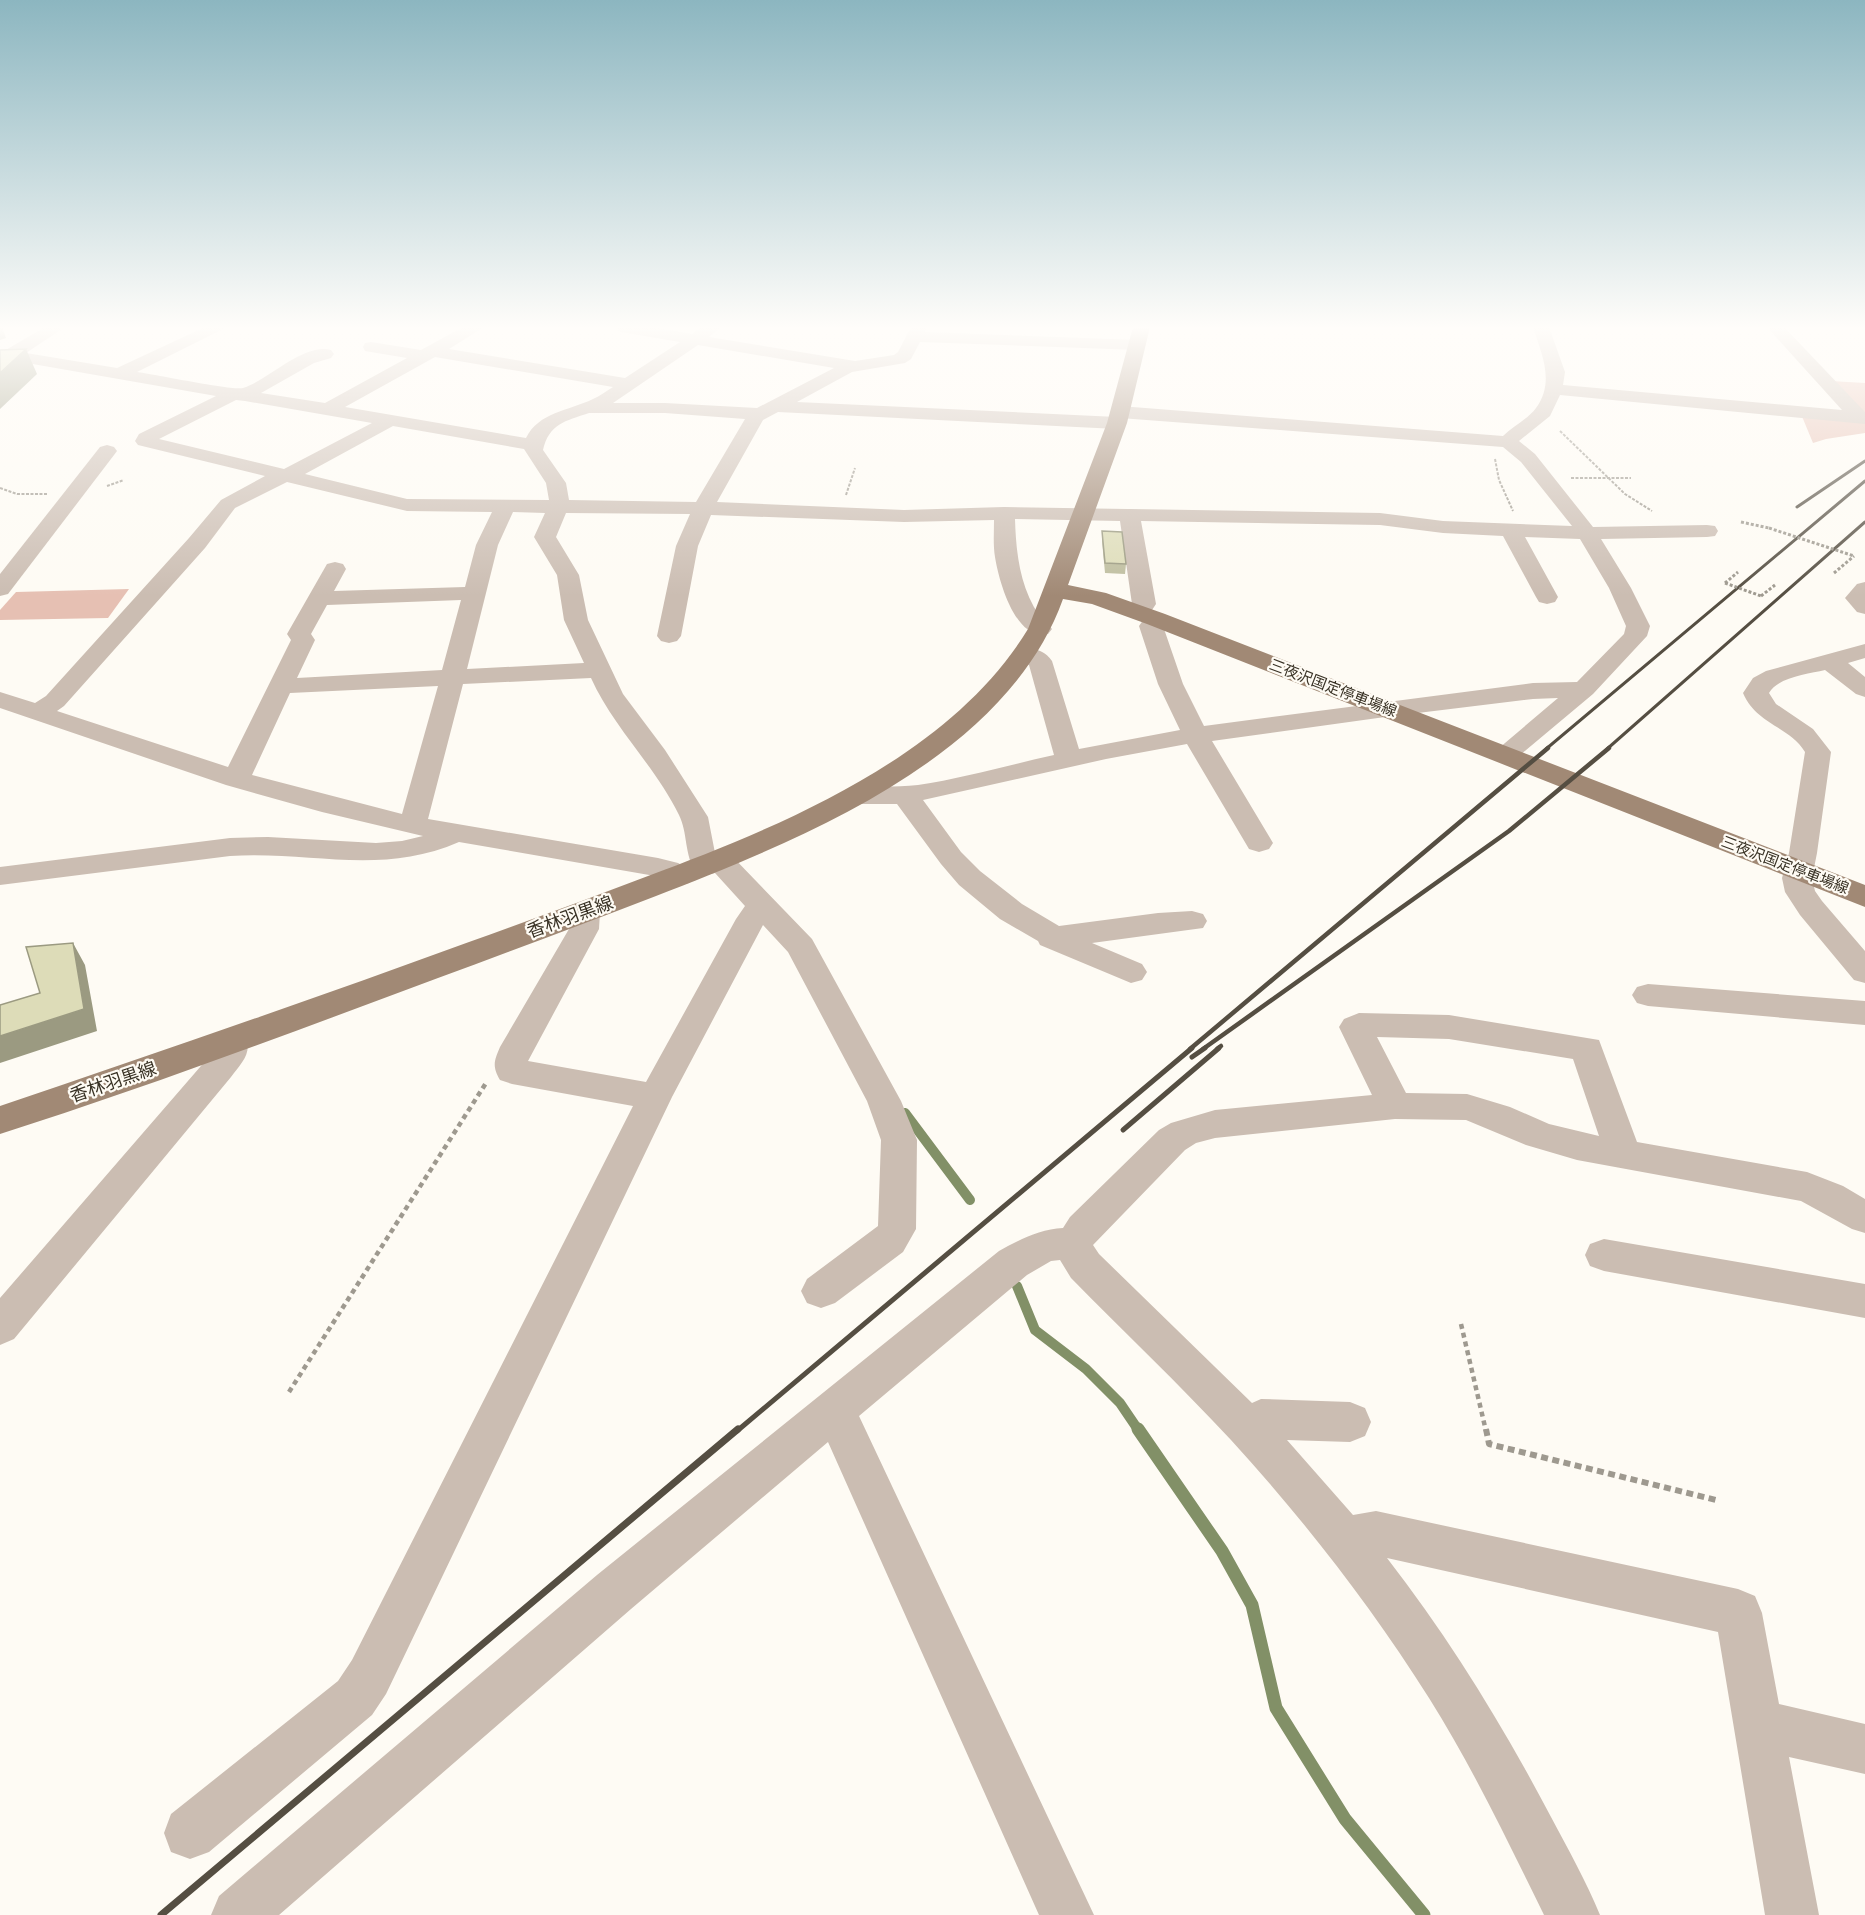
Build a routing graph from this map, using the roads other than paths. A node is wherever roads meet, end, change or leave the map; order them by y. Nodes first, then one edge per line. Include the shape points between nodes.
1 (192, 416) edge
2 (370, 416) edge
3 (564, 416) edge
4 (761, 416) edge
5 (1046, 416) edge
6 (1844, 416) edge
7 (1539, 417) joint
8 (1118, 418) junction
9 (1861, 418) edge
10 (391, 420) junction
11 (1560, 432) road end
12 (535, 443) junction
13 (1511, 444) junction
14 (107, 451) dead end
15 (286, 476) junction
16 (505, 506) junction
17 (558, 506) junction
18 (703, 508) junction
19 (1004, 513) junction
20 (1084, 514) junction
21 (1130, 515) junction
22 (1515, 529) junction
23 (1707, 531) dead end
24 (1587, 533) junction
25 (335, 569) dead end
26 (0, 589) edge
27 (1865, 589) edge
28 (1056, 590) junction
29 (476, 593) junction
30 (1547, 597) dead end
31 (320, 598) junction
32 (1865, 607) edge
33 (1148, 616) junction
34 (669, 636) dead end
35 (1033, 641) junction
36 (1865, 651) edge
37 (1828, 660) junction
38 (598, 670) junction
39 (453, 678) junction
40 (281, 686) junction
41 (1584, 689) junction
42 (1865, 689) edge
43 (0, 700) edge
44 (1389, 709) junction
45 (37, 713) junction
46 (1194, 736) junction
47 (1505, 754) junction
48 (1069, 759) junction
49 (236, 779) junction
50 (905, 795) junction
51 (858, 796) junction
52 (410, 825) junction
53 (454, 833) junction
54 (1259, 843) dead end
55 (702, 868) junction
56 (1798, 871) junction
57 (0, 876) edge
58 (1865, 897) edge
59 (763, 905) junction
60 (585, 912) junction
61 (1192, 921) dead end
62 (1051, 938) junction
63 (1131, 972) dead end
64 (1865, 972) edge
65 (1648, 995) dead end
66 (1865, 1013) edge
67 (232, 1042) junction
68 (655, 1097) junction
69 (1395, 1106) junction
70 (0, 1120) edge
71 (1623, 1154) junction
72 (1865, 1218) edge
73 (1074, 1244) junction
74 (1604, 1256) dead end
75 (821, 1291) dead end
76 (1865, 1301) edge
77 (0, 1327) edge
78 (831, 1413) junction
79 (1350, 1422) dead end
80 (1245, 1425) junction
81 (1344, 1542) junction
82 (1760, 1725) junction
83 (1865, 1749) edge
84 (190, 1833) dead end
85 (238, 1915) edge
86 (1067, 1915) edge
87 (1574, 1915) edge
88 (1792, 1915) edge

1 - 15 street via 146,441
2 - 10 street
3 - 12 street via 545,425
4 - 18 street
5 - 8 street
6 - 9 street
7 - 11 street
7 - 13 street via 1518,431
8 - 13 street
8 - 20 main road
10 - 12 street
10 - 15 street
12 - 17 street via 533,450 556,482
13 - 24 street via 1544,478
14 - 26 street
15 - 16 street via 399,504
15 - 45 street via 228,504 55,701
16 - 17 street
16 - 29 street via 487,545
17 - 18 street
17 - 38 street via 545,537 568,575 576,620
18 - 19 street via 904,516
18 - 34 street via 687,546
19 - 20 street
19 - 35 street via 1010,574 1030,622
20 - 21 street
20 - 28 main road
21 - 22 street via 1380,519 1443,527
21 - 33 street
22 - 24 street
22 - 30 street
23 - 24 street
24 - 41 street via 1638,626 1635,636
25 - 31 street
27 - 32 street via 1856,598
28 - 33 main road, 三夜沢国定停車場線 via 1098,598
28 - 35 main road, 香林羽黒線
29 - 31 street
29 - 39 street
31 - 40 street via 299,634 303,640
33 - 44 main road, 三夜沢国定停車場線
33 - 46 street via 1158,653
35 - 48 street
35 - 51 main road, 香林羽黒線 via 1001,686 949,732
36 - 37 street
37 - 42 street
37 - 56 street via 1767,679 1756,693 1762,706 1806,735 1818,752
38 - 39 street
38 - 55 street via 694,817
39 - 40 street
39 - 52 street via 416,816
40 - 49 street
41 - 44 street via 1547,689
41 - 47 street
43 - 45 street
44 - 46 street
44 - 47 main road, 三夜沢国定停車場線
45 - 49 street
46 - 48 street
46 - 54 street
47 - 56 main road, 三夜沢国定停車場線
48 - 50 street
49 - 52 street
50 - 51 street
50 - 62 street via 952,859 992,897
51 - 55 main road, 香林羽黒線 via 801,826
52 - 53 street
53 - 55 street via 668,870
53 - 57 street via 431,845 391,852 241,846
55 - 59 street
55 - 60 main road, 香林羽黒線
56 - 58 main road, 三夜沢国定停車場線
56 - 64 street via 1800,892
59 - 68 street via 751,919
59 - 75 street via 801,946 884,1101 899,1140 897,1229 889,1241
60 - 67 main road, 香林羽黒線
60 - 68 street via 584,929 513,1057 512,1071
61 - 62 street
62 - 63 street
65 - 66 street
67 - 70 main road, 香林羽黒線
67 - 77 street via 231,1052 219,1068
68 - 84 street via 369,1677 354,1698
69 - 71 street via 1467,1107 1539,1135
69 - 71 street via 1357,1031 1359,1025 1449,1028 1587,1049
69 - 73 street via 1215,1124 1184,1133 1149,1161 1083,1228
71 - 72 street via 1807,1187
73 - 78 street via 1045,1245 1013,1263
73 - 80 street via 1085,1266
74 - 76 street
78 - 85 street via 614,1592
78 - 86 street via 846,1432
79 - 80 street via 1262,1419
80 - 81 street
81 - 82 street via 1360,1534 1376,1533 1738,1613
81 - 87 street via 1426,1649 1449,1686
82 - 83 street
82 - 88 street

